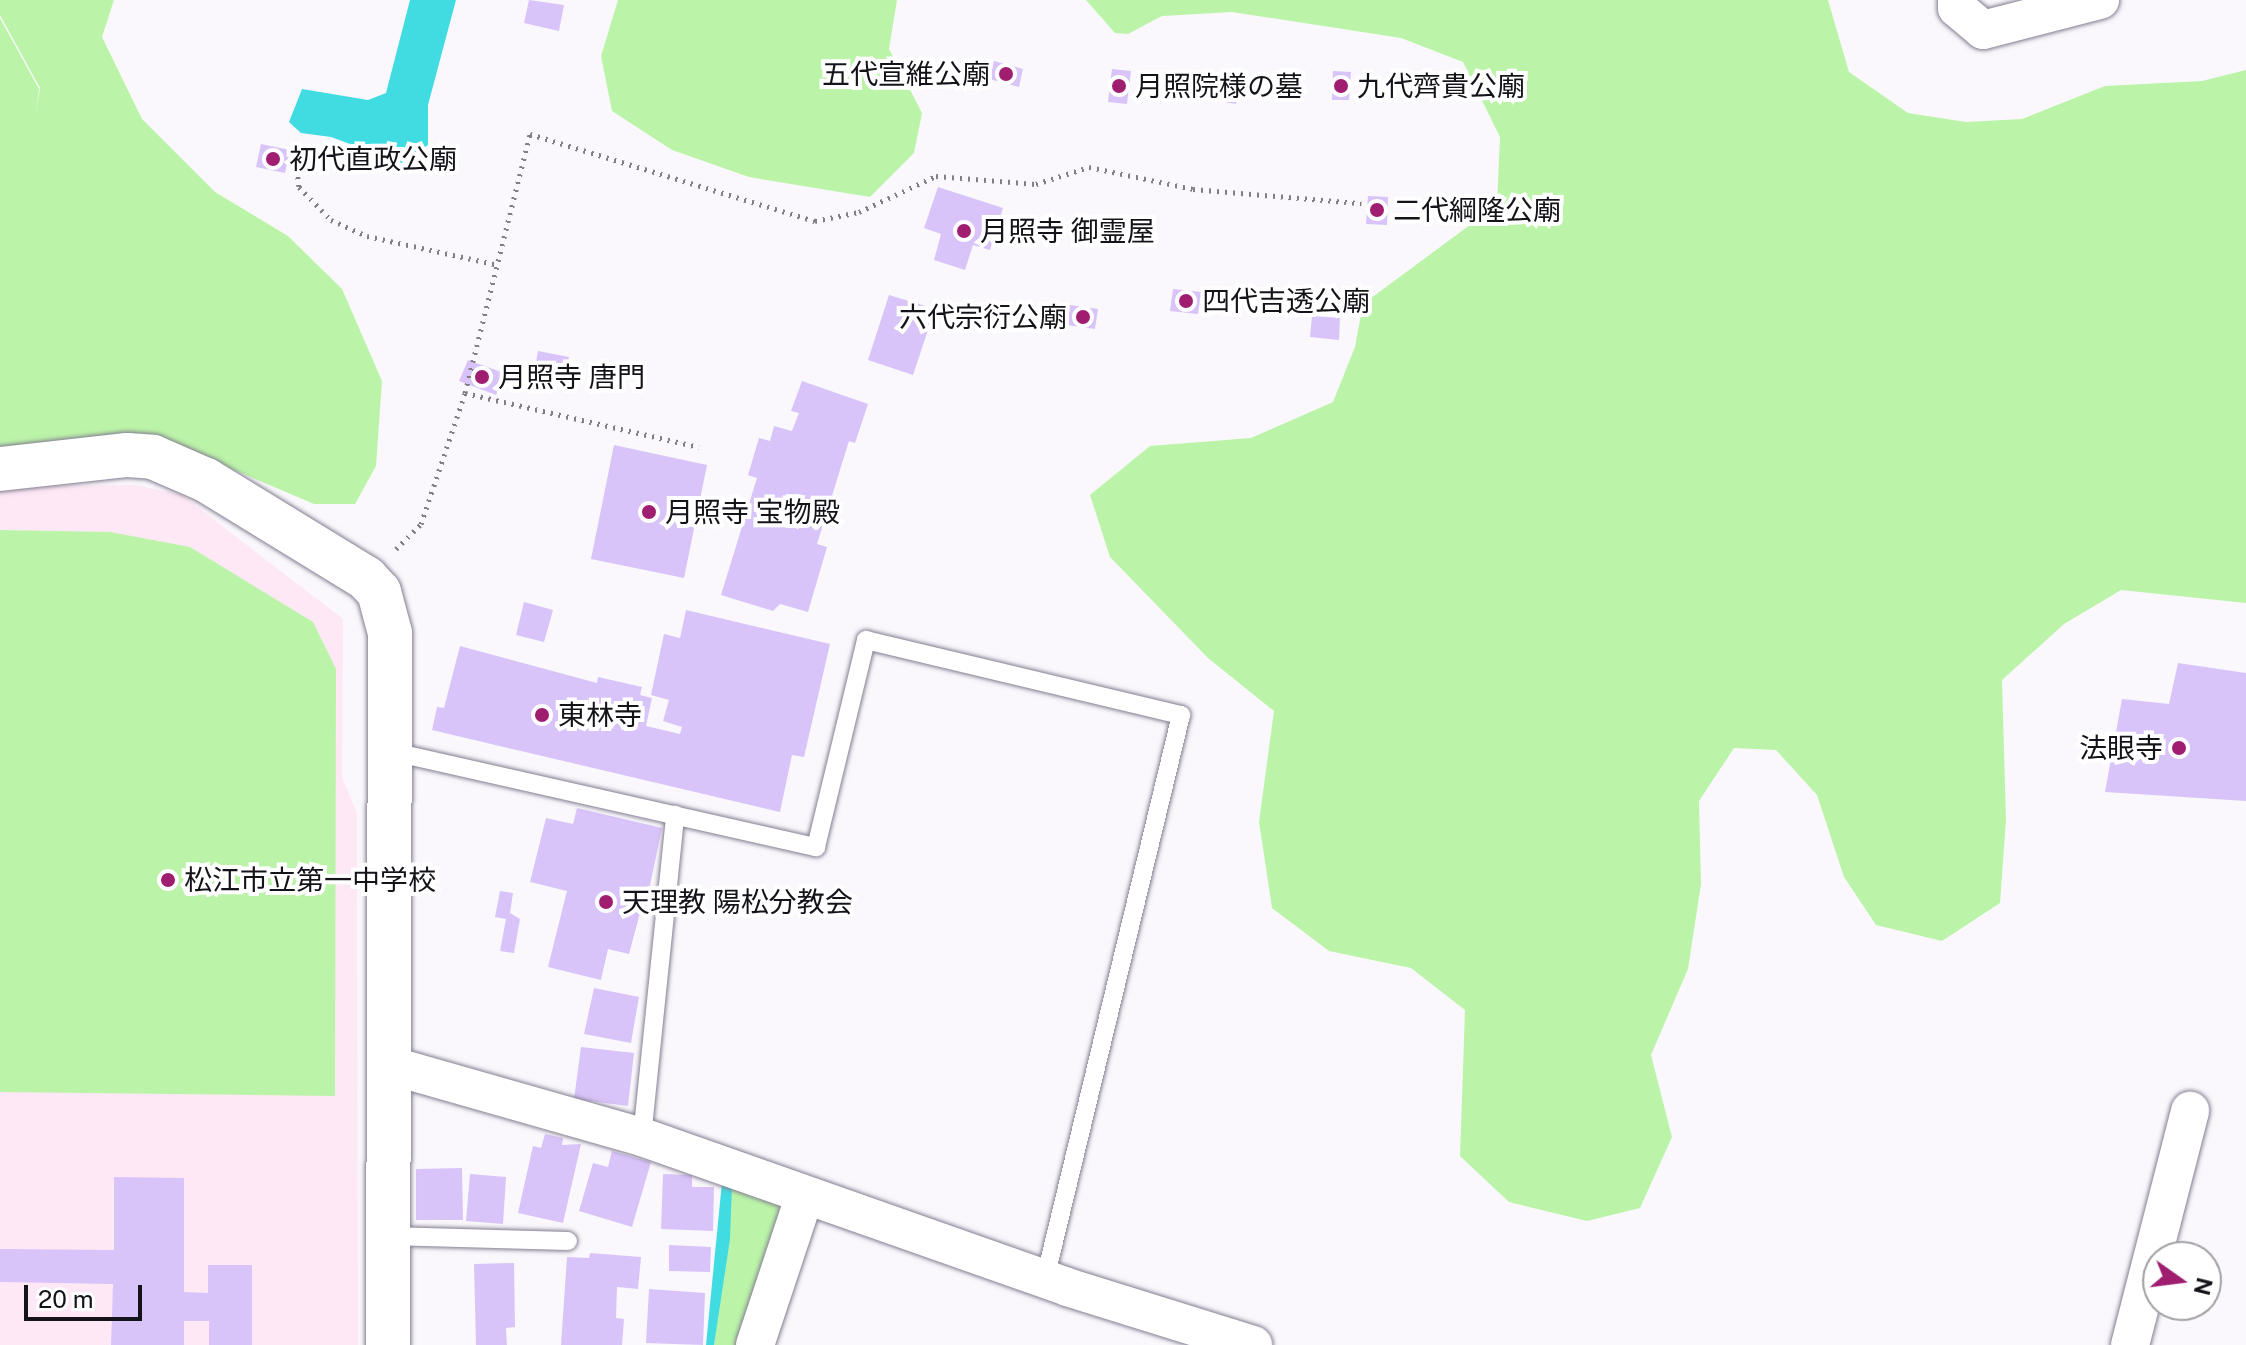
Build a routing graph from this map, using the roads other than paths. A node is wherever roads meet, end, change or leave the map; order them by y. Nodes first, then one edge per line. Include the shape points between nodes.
1 (1957, 0) edge
2 (2100, 0) edge
3 (0, 469) edge
4 (389, 751) junction
5 (675, 815) junction
6 (389, 1065) junction
7 (2190, 1111) dead end
8 (642, 1137) junction
9 (805, 1195) junction
10 (388, 1236) junction
11 (568, 1241) dead end
12 (1045, 1279) junction
13 (388, 1345) edge
14 (755, 1345) edge
15 (1253, 1345) edge
16 (2130, 1345) edge

1 - 2 street via 1957,8 1983,30
3 - 4 street via 153,457 206,480 366,578 379,592 390,633
4 - 5 lane
4 - 6 street
5 - 8 lane
5 - 12 lane via 816,847 866,640 1181,715
6 - 8 street
6 - 10 street
7 - 16 street
8 - 9 street
9 - 12 street
9 - 14 street
10 - 11 lane
10 - 13 street
12 - 15 street

